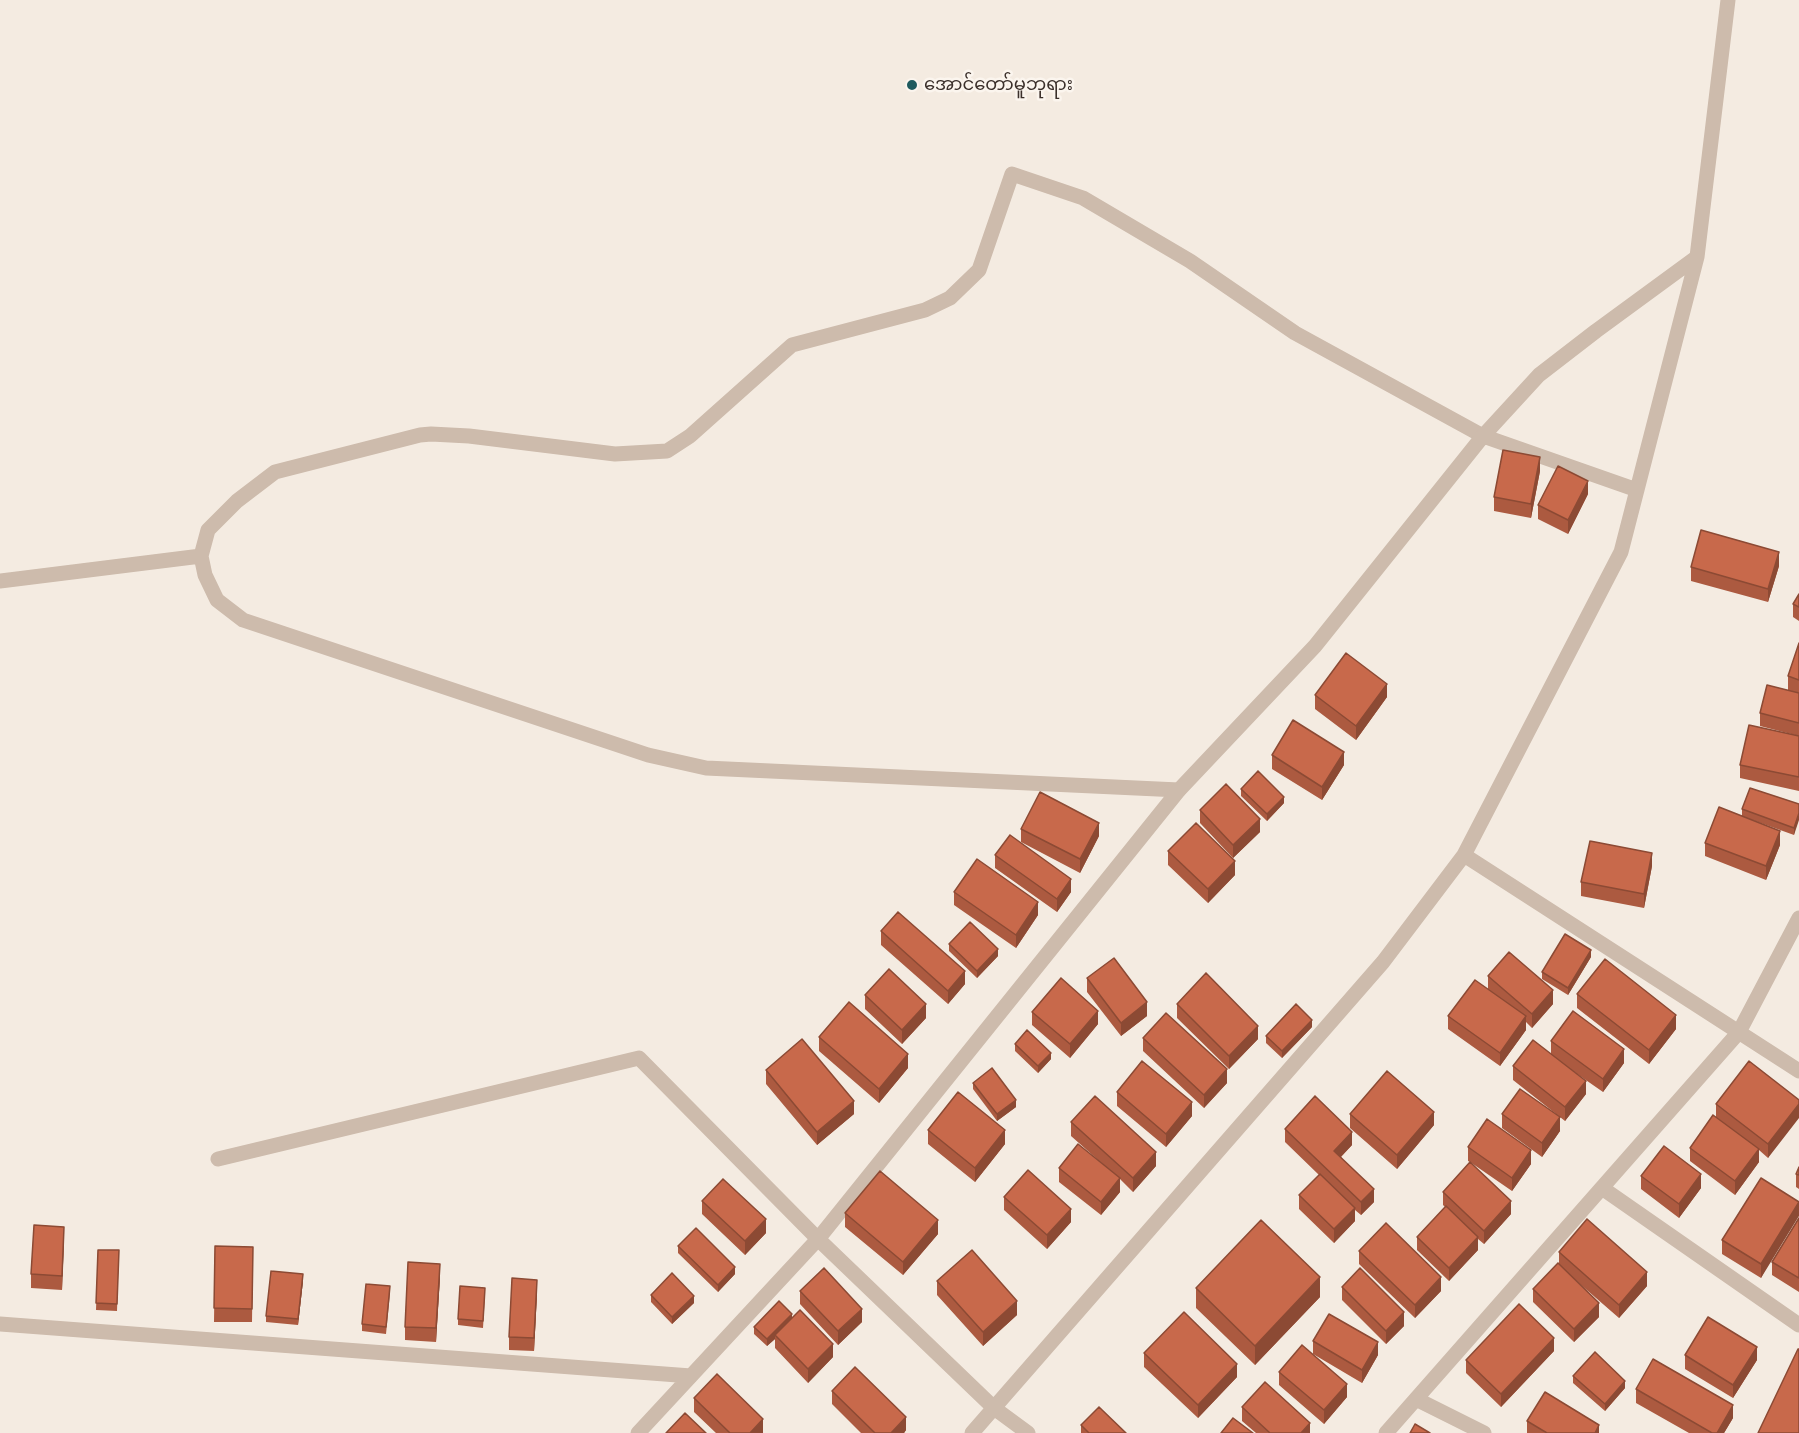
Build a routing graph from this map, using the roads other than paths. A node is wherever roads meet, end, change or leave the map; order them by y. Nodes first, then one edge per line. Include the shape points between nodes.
1 (1728, 0) edge
2 (1697, 257) junction
3 (1484, 436) junction
4 (1637, 490) junction
5 (201, 556) junction
6 (0, 580) edge
7 (1179, 790) junction
8 (1464, 855) junction
9 (1799, 918) edge
10 (1739, 1032) junction
11 (1799, 1071) edge
12 (218, 1160) dead end
13 (1602, 1188) junction
14 (818, 1239) junction
15 (0, 1324) edge
16 (1799, 1325) edge
17 (692, 1376) junction
18 (1416, 1399) junction
19 (994, 1408) junction
20 (638, 1433) edge
21 (972, 1433) edge
22 (1028, 1433) edge
23 (1386, 1433) edge
24 (1484, 1433) edge

1 - 2 street
2 - 3 street via 1539,375
2 - 4 street
3 - 4 street
3 - 5 street via 1295,333 1190,261 1083,198 1012,174 980,270 950,298 925,310 792,345 690,436 667,451 615,454 470,436 420,435 275,472 208,530
3 - 7 street via 1316,646
4 - 8 street via 1621,552
5 - 6 street
5 - 7 street via 217,600 243,620 648,754 706,768
7 - 14 street
8 - 10 street
8 - 19 street via 1383,962
9 - 10 street
10 - 11 street
10 - 13 street
12 - 14 street via 639,1058
13 - 16 street
13 - 18 street
14 - 17 street
14 - 19 street
15 - 17 street
17 - 20 street
18 - 23 street
18 - 24 street
19 - 21 street
19 - 22 street

